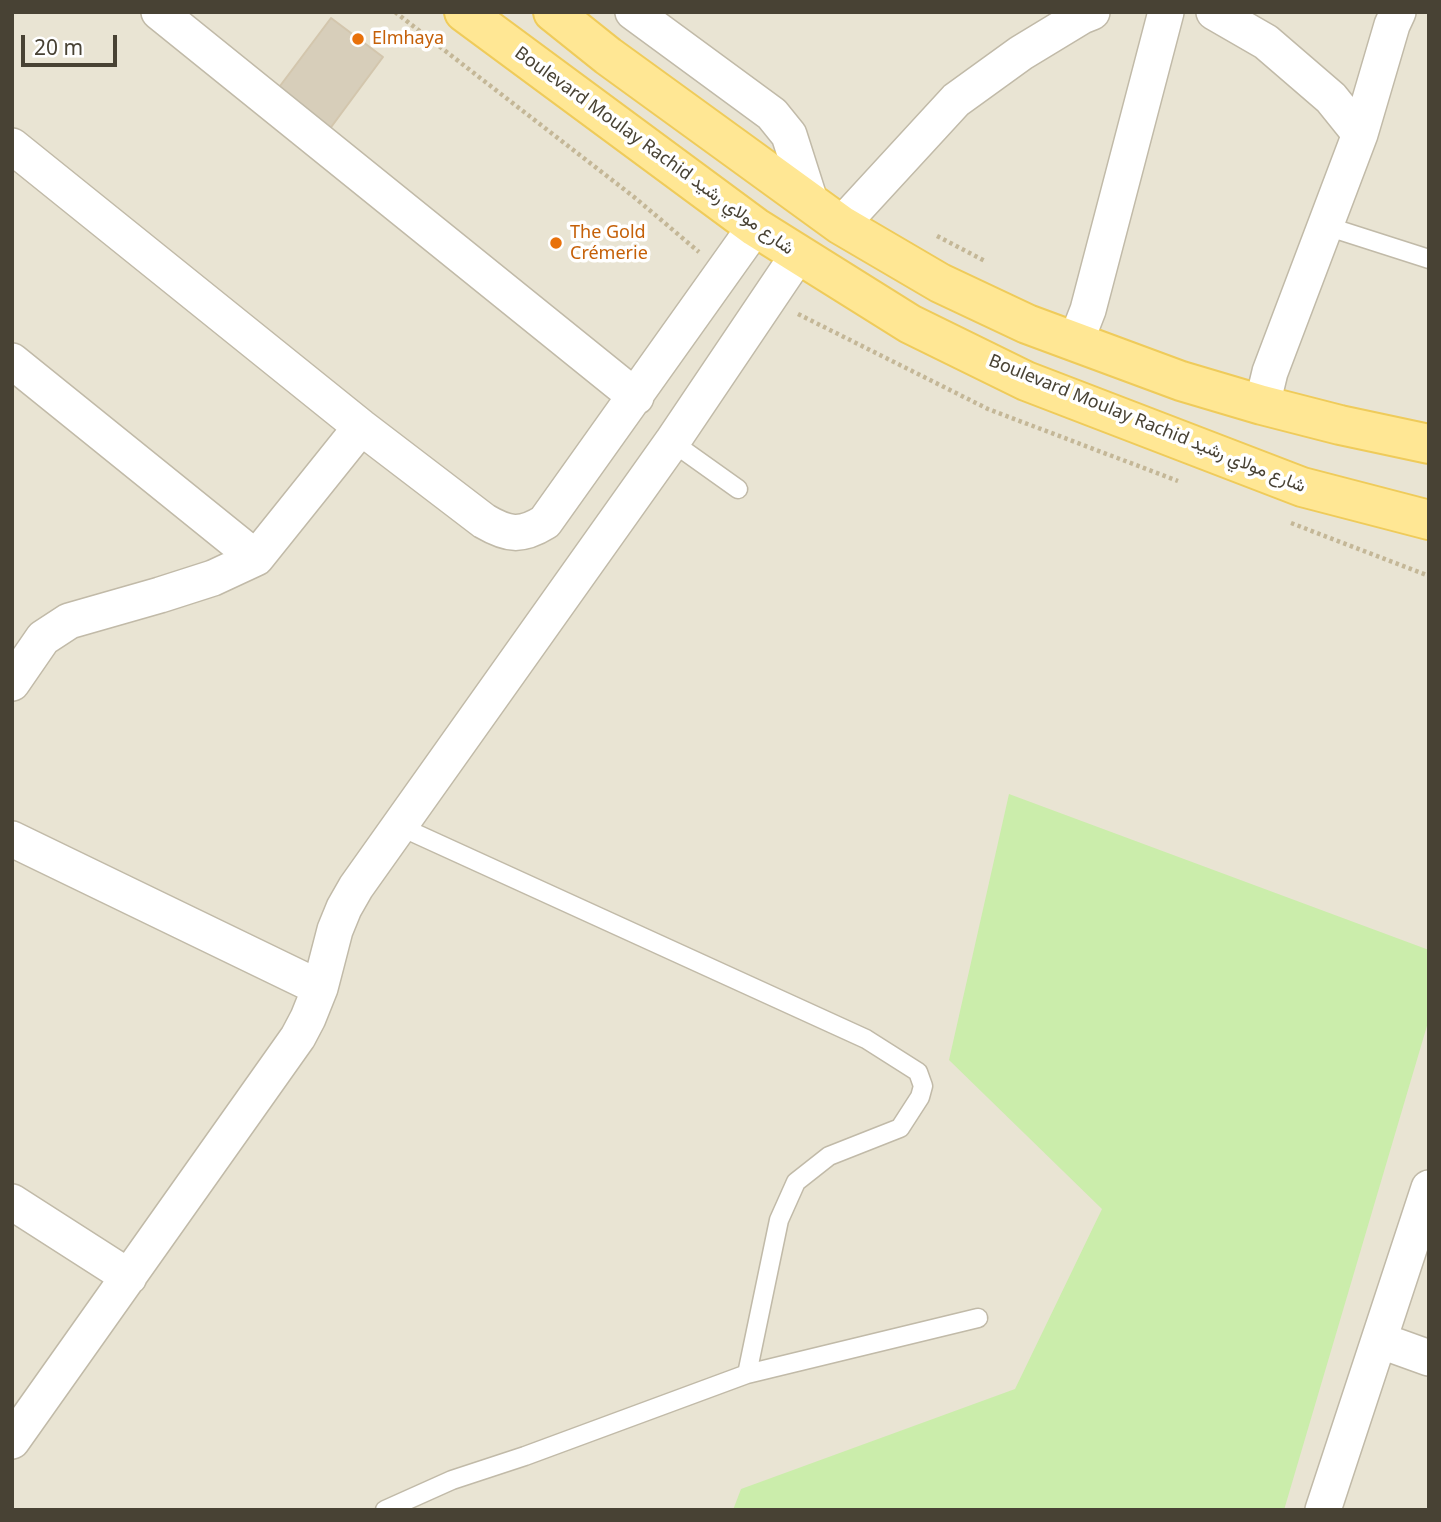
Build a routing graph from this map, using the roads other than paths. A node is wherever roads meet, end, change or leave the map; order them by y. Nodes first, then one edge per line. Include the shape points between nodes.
1 (159, 12) edge
2 (464, 12) edge
3 (552, 12) edge
4 (633, 12) edge
5 (1092, 12) edge
6 (1166, 12) edge
7 (1214, 12) edge
8 (1398, 12) edge
9 (1360, 134) junction
10 (12, 146) edge
11 (826, 214) junction
12 (1326, 226) junction
13 (755, 227) junction
14 (798, 255) junction
15 (1429, 260) edge
16 (1076, 341) junction
17 (12, 361) edge
18 (636, 397) junction
19 (1262, 405) junction
20 (361, 427) junction
21 (672, 442) junction
22 (1429, 444) edge
23 (738, 489) dead end
24 (1429, 520) edge
25 (256, 558) junction
26 (12, 682) edge
27 (399, 826) junction
28 (12, 839) edge
29 (320, 988) junction
30 (1429, 1188) edge
31 (12, 1202) edge
32 (129, 1277) junction
33 (978, 1318) dead end
34 (1379, 1340) junction
35 (1429, 1358) edge
36 (747, 1374) junction
37 (12, 1441) edge
38 (385, 1510) edge
39 (1323, 1510) edge

1 - 18 street
2 - 13 main road, Boulevard Moulay Rachid شارع مولاي رشيد
3 - 11 main road
4 - 11 street via 772,114 789,135
5 - 11 street via 1021,53 956,100
6 - 16 street
7 - 9 street via 1266,42 1331,98
8 - 9 street
9 - 12 street
10 - 20 street
11 - 16 main road via 940,283 1027,324
12 - 15 lane
12 - 19 street via 1270,372
13 - 14 main road, Boulevard Moulay Rachid شارع مولاي رشيد
13 - 18 street
14 - 21 street
14 - 24 main road, Boulevard Moulay Rachid شارع مولاي رشيد via 910,324 1026,381 1302,487
16 - 19 main road via 1181,381
17 - 25 street
18 - 20 street via 545,522 531,531 514,533 484,521
19 - 22 main road
20 - 25 street
21 - 23 lane
21 - 27 street
25 - 26 street via 160,596 69,621 43,638
27 - 29 street via 344,908
27 - 36 lane via 866,1040 918,1073 923,1086 920,1097 900,1128 829,1156 796,1182 779,1220
28 - 29 street
29 - 32 street via 298,1037
30 - 34 street
31 - 32 street
32 - 37 street
33 - 36 lane
34 - 35 street
34 - 39 street
36 - 38 lane via 452,1480

